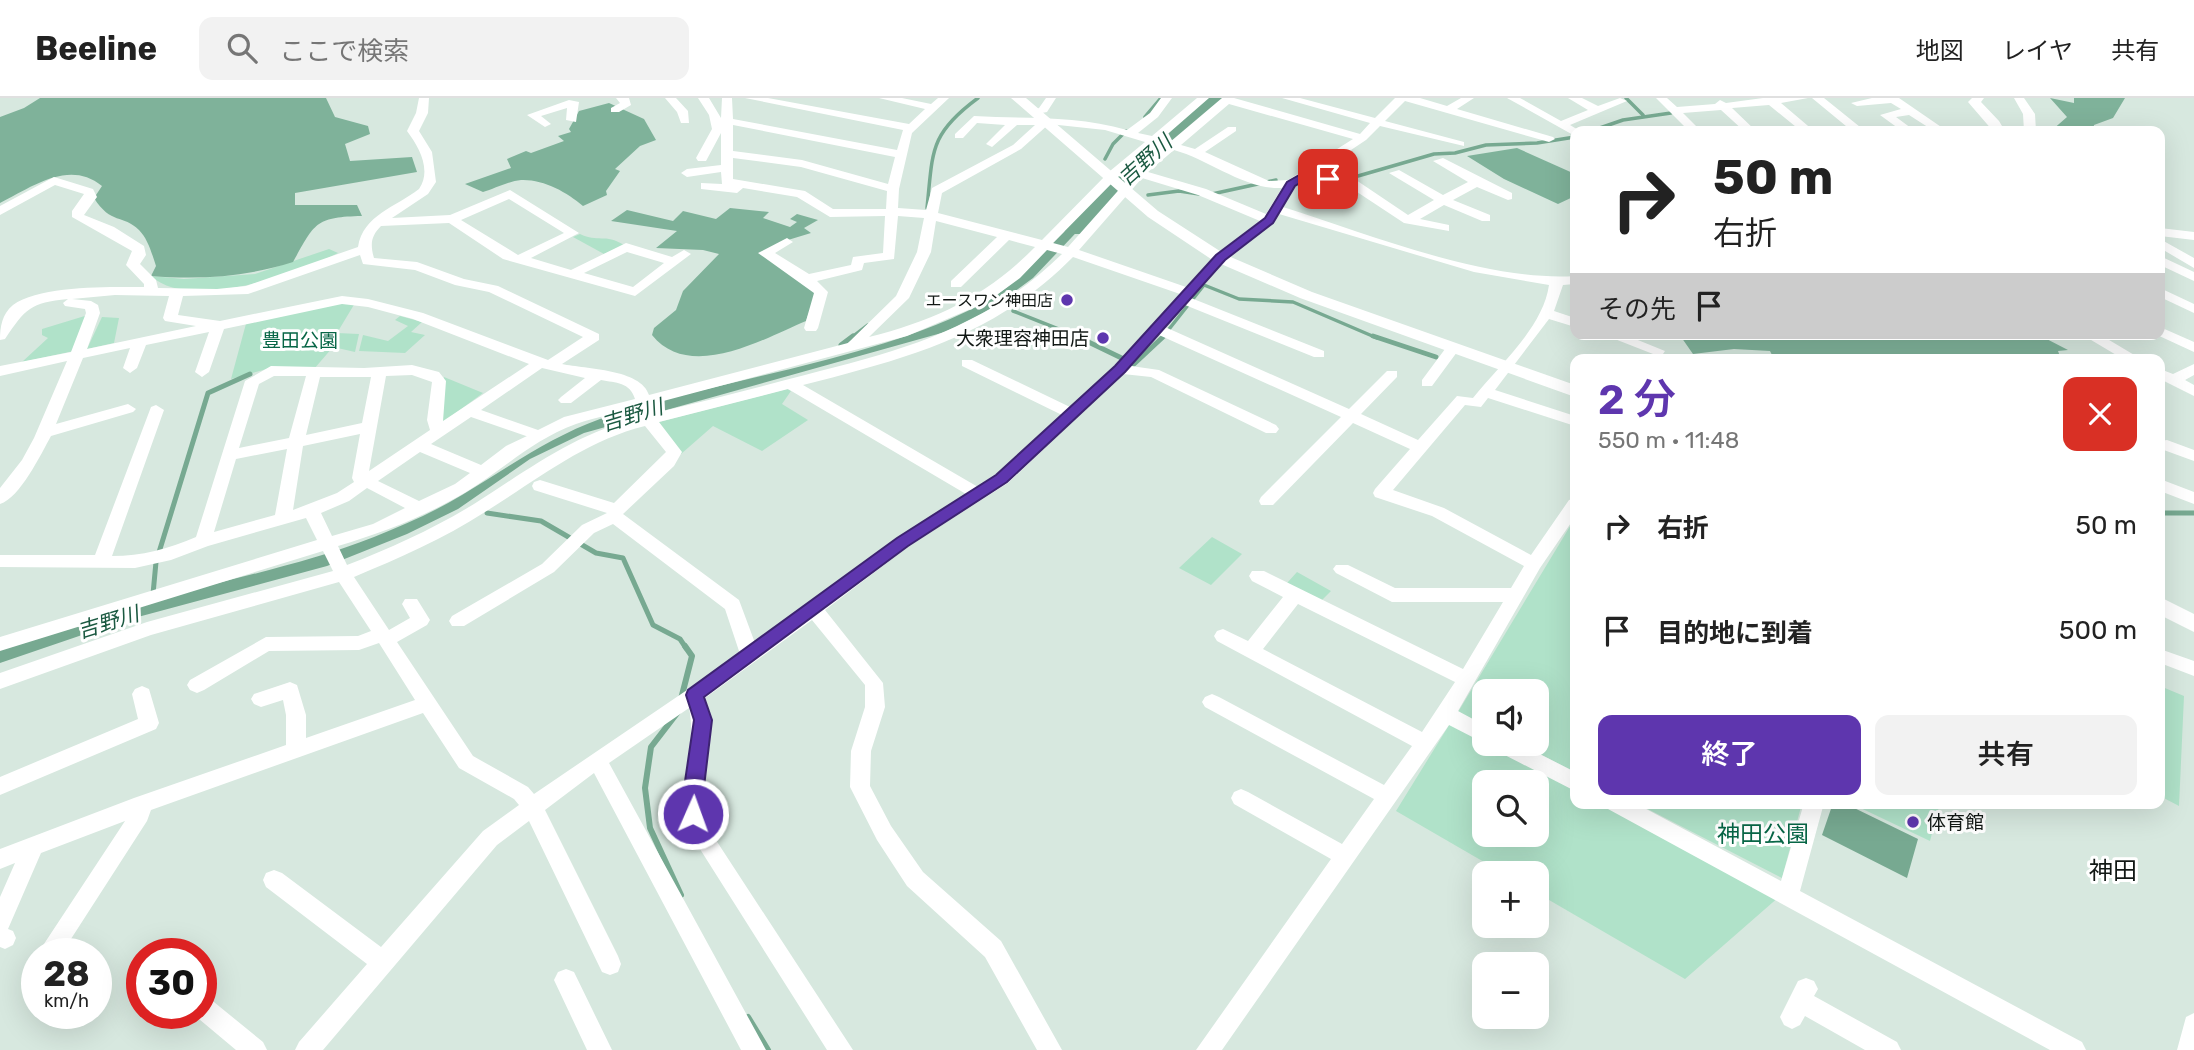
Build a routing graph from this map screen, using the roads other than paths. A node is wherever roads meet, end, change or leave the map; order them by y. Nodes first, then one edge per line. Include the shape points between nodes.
1 (424, 98) edge
2 (585, 98) edge
3 (621, 98) edge
4 (670, 98) edge
5 (703, 98) edge
6 (727, 98) edge
7 (750, 98) edge
8 (884, 98) edge
9 (944, 98) edge
10 (1017, 98) edge
11 (1051, 98) edge
12 (1167, 98) edge
13 (1204, 98) edge
14 (1287, 98) edge
15 (1401, 98) edge
16 (1408, 98) edge
17 (1469, 98) edge
18 (1512, 98) edge
19 (1573, 98) edge
20 (1661, 98) edge
21 (1803, 98) edge
22 (1817, 98) edge
23 (1899, 98) edge
24 (1979, 98) edge
25 (2019, 98) edge
26 (1228, 99) edge
27 (1769, 99) edge
28 (1893, 99) edge
29 (1621, 101) dead end
30 (573, 102) junction
31 (1719, 102) edge
32 (1857, 103) dead end
33 (932, 107) junction
34 (615, 110) dead end
35 (1447, 110) junction
36 (1597, 110) junction
37 (1675, 111) junction
38 (1912, 111) junction
39 (1121, 113) dead end
40 (1041, 117) junction
41 (572, 120) dead end
42 (685, 121) dead end
43 (728, 121) junction
44 (1014, 122) junction
45 (1377, 123) junction
46 (545, 124) dead end
47 (1561, 125) junction
48 (1690, 126) edge
49 (1745, 126) edge
50 (1802, 126) edge
51 (1852, 126) edge
52 (1902, 126) edge
53 (1934, 126) edge
54 (1997, 126) edge
55 (2030, 126) edge
56 (1106, 127) junction
57 (909, 128) junction
58 (1232, 129) dead end
59 (1570, 130) edge
60 (1126, 132) junction
61 (959, 136) dead end
62 (1362, 138) junction
63 (1549, 139) dead end
64 (1156, 141) junction
65 (992, 144) dead end
66 (1460, 144) dead end
67 (1173, 146) junction
68 (1197, 153) junction
69 (899, 154) junction
70 (702, 158) dead end
71 (728, 161) junction
72 (1439, 161) dead end
73 (687, 173) dead end
74 (1140, 173) junction
75 (1308, 173) junction
76 (1395, 173) dead end
77 (1119, 178) junction
78 (1477, 182) junction
79 (1291, 184) junction
80 (705, 186) dead end
81 (750, 189) junction
82 (894, 189) junction
83 (771, 196) dead end
84 (1508, 196) dead end
85 (1446, 202) junction
86 (0, 211) edge
87 (891, 213) junction
88 (927, 214) junction
89 (1273, 215) junction
90 (1486, 218) dead end
91 (452, 219) junction
92 (1408, 220) junction
93 (376, 222) junction
94 (1444, 228) dead end
95 (2165, 233) edge
96 (1006, 235) junction
97 (2165, 236) edge
98 (2194, 236) edge
99 (787, 242) dead end
100 (1057, 248) junction
101 (364, 250) junction
102 (1220, 258) junction
103 (520, 259) junction
104 (2165, 262) edge
105 (2194, 264) edge
106 (408, 274) dead end
107 (572, 274) junction
108 (2194, 277) edge
109 (807, 279) junction
110 (1570, 281) edge
111 (1556, 283) junction
112 (956, 284) dead end
113 (151, 290) junction
114 (177, 293) junction
115 (2165, 294) edge
116 (1187, 299) junction
117 (520, 300) junction
118 (0, 303) edge
119 (13, 308) edge
120 (2194, 309) edge
121 (1546, 313) junction
122 (1570, 321) edge
123 (218, 325) junction
124 (811, 328) dead end
125 (1164, 332) junction
126 (2165, 334) edge
127 (0, 336) edge
128 (1622, 340) edge
129 (2099, 340) edge
130 (140, 341) junction
131 (852, 346) junction
132 (2194, 348) edge
133 (77, 354) junction
134 (1319, 354) dead end
135 (1654, 354) edge
136 (2125, 354) edge
137 (1447, 355) junction
138 (546, 363) junction
139 (967, 363) dead end
140 (1124, 364) junction
141 (1505, 366) junction
142 (130, 368) dead end
143 (2194, 369) edge
144 (0, 370) edge
145 (202, 372) dead end
146 (314, 372) junction
147 (379, 372) junction
148 (1392, 374) dead end
149 (597, 376) junction
150 (2166, 376) edge
151 (1427, 383) dead end
152 (792, 385) junction
153 (1570, 389) edge
154 (2194, 391) edge
155 (1485, 392) junction
156 (566, 400) dead end
157 (128, 409) dead end
158 (156, 410) dead end
159 (467, 410) junction
160 (646, 410) junction
161 (1073, 414) junction
162 (1352, 418) junction
163 (1570, 419) edge
164 (369, 427) junction
165 (1271, 429) dead end
166 (438, 430) junction
167 (531, 432) dead end
168 (43, 433) junction
169 (296, 442) junction
170 (418, 445) junction
171 (2167, 445) dead end
172 (1420, 447) junction
173 (227, 456) junction
174 (2194, 456) edge
175 (484, 472) junction
176 (366, 481) junction
177 (540, 486) dead end
178 (2165, 487) edge
179 (978, 494) junction
180 (0, 498) edge
181 (2194, 498) edge
182 (1267, 502) dead end
183 (420, 509) junction
184 (312, 511) junction
185 (1570, 511) edge
186 (615, 513) junction
187 (283, 518) junction
188 (203, 541) junction
189 (328, 548) junction
190 (0, 561) edge
191 (101, 562) junction
192 (1534, 564) junction
193 (1342, 569) dead end
194 (341, 570) junction
195 (1258, 576) dead end
196 (1295, 595) junction
197 (1516, 595) junction
198 (411, 604) dead end
199 (2165, 608) edge
200 (813, 609) junction
201 (458, 621) dead end
202 (2194, 624) edge
203 (1223, 636) dead end
204 (383, 637) junction
205 (0, 644) edge
206 (1251, 651) junction
207 (750, 657) junction
208 (2165, 658) edge
209 (2194, 669) edge
210 (1467, 680) junction
211 (0, 681) edge
212 (197, 685) dead end
213 (142, 694) dead end
214 (261, 699) dead end
215 (686, 700) junction
216 (1212, 702) dead end
217 (426, 704) junction
218 (1446, 715) junction
219 (1472, 728) edge
220 (1425, 743) junction
221 (296, 749) junction
222 (1525, 756) edge
223 (597, 760) junction
224 (1570, 779) edge
225 (0, 786) edge
226 (1388, 797) junction
227 (1241, 798) dead end
228 (141, 804) junction
229 (533, 807) junction
230 (1626, 809) edge
231 (1812, 809) edge
232 (33, 847) junction
233 (1346, 857) junction
234 (0, 859) edge
235 (274, 880) dead end
236 (1788, 894) junction
237 (2, 932) edge
238 (59, 938) edge
239 (384, 963) junction
240 (610, 964) dead end
241 (566, 980) dead end
242 (1799, 1002) dead end
243 (217, 1019) edge
244 (2194, 1025) edge
245 (255, 1050) edge
246 (307, 1050) edge
247 (600, 1050) edge
248 (754, 1050) edge
249 (841, 1050) edge
250 (1050, 1050) edge
251 (1208, 1050) edge
252 (1889, 1050) edge
253 (2074, 1050) edge
254 (2189, 1050) edge

1 - 93 street via 413,131 423,142 430,183 418,196
2 - 30 street
3 - 34 street via 625,105
4 - 42 street
5 - 70 street via 718,129
6 - 43 street
7 - 57 street
8 - 33 street
9 - 33 street
10 - 40 street
11 - 40 street
12 - 60 street via 1154,115
13 - 64 street
14 - 45 street
15 - 45 street
16 - 35 street
17 - 35 street
18 - 47 street
19 - 36 street
20 - 37 street
21 - 27 street
22 - 51 street
23 - 28 street
24 - 54 street via 1974,102
25 - 55 street via 2029,114
26 - 62 street
26 - 67 street
27 - 31 street
27 - 50 street
28 - 32 street
28 - 38 street
29 - 36 street
30 - 41 street
30 - 46 street via 533,115
31 - 37 street
31 - 49 street
33 - 57 street
35 - 63 street
36 - 47 street
37 - 48 street
38 - 52 street via 1886,115
38 - 53 street
39 - 56 street
40 - 44 street
40 - 56 street
40 - 77 street
40 - 88 street via 1017,147 936,191
43 - 69 street
43 - 71 street
44 - 61 street via 974,119
44 - 65 street
45 - 62 street
45 - 66 street
47 - 59 street
56 - 60 street
57 - 69 street
58 - 68 street
60 - 64 street
62 - 75 street
64 - 67 street
64 - 77 street
67 - 68 street
67 - 74 street
68 - 79 street via 1267,185
69 - 82 street
71 - 73 street
71 - 81 street via 727,182
71 - 82 street via 802,164
72 - 78 street
74 - 77 street
74 - 89 street
75 - 79 street
75 - 92 street via 1353,183
76 - 85 street
77 - 100 street
77 - 100 street
77 - 102 street via 1171,227
78 - 84 street
78 - 85 street
79 - 89 street
80 - 81 street
81 - 83 street
81 - 87 street via 801,194 830,213
82 - 87 street
85 - 90 street
85 - 92 street
86 - 113 street via 54,181 89,192 91,197 78,217 139,249 133,265 151,283
87 - 88 street
87 - 109 street via 889,256 858,260 857,268
88 - 96 street
88 - 131 street via 924,252 902,298
89 - 102 street
89 - 111 street via 1517,279
91 - 93 street
91 - 103 street
91 - 103 street via 510,194 573,233
92 - 94 street
93 - 101 street
95 - 98 street
96 - 100 street
96 - 112 street
97 - 105 street
99 - 109 street via 765,253
100 - 116 street
100 - 131 street via 982,299 920,328
100 - 152 street via 1016,303 983,323 895,357
101 - 114 street via 248,290
101 - 117 street via 368,261 417,266
102 - 116 street
102 - 137 street
103 - 107 street
104 - 108 street
106 - 117 street via 498,302
107 - 107 street via 626,247 679,258 635,292
109 - 124 street via 821,292
110 - 111 street
111 - 121 street
113 - 114 street
113 - 119 street via 70,294
114 - 123 street via 170,318
115 - 120 street
116 - 125 street
116 - 134 street
117 - 138 street via 594,337
118 - 119 street
119 - 127 street
119 - 133 street via 91,306 93,313
121 - 122 street
121 - 141 street
123 - 130 street
123 - 138 street via 342,300 363,302 450,326
123 - 145 street
125 - 140 street
125 - 162 street
126 - 132 street
128 - 135 street
129 - 136 street
130 - 133 street
130 - 142 street
131 - 160 street
133 - 144 street
133 - 168 street
137 - 141 street
137 - 151 street
138 - 149 street
138 - 159 street
139 - 161 street
140 - 161 street
140 - 165 street via 1154,373
141 - 153 street
141 - 155 street
143 - 150 street
146 - 147 street
146 - 169 street
146 - 173 street via 271,371 252,381
147 - 164 street
147 - 166 street via 412,370 434,375 439,381
148 - 162 street
149 - 156 street
149 - 160 street via 629,380 640,389
150 - 154 street
152 - 160 street
152 - 179 street
155 - 163 street
155 - 172 street via 1476,404 1462,398
157 - 168 street
158 - 191 street
159 - 166 street
159 - 167 street
160 - 175 street via 569,421 545,431
160 - 186 street via 674,452
160 - 194 street via 625,426 568,450 414,545
161 - 179 street via 1002,479
162 - 172 street
162 - 182 street
164 - 169 street
164 - 176 street via 360,478
166 - 170 street
168 - 180 street
169 - 173 street
169 - 187 street
170 - 175 street
170 - 176 street
171 - 174 street
172 - 192 street via 1381,492 1502,543
173 - 188 street
175 - 183 street
176 - 183 street
176 - 184 street
177 - 186 street
178 - 181 street
179 - 200 street via 902,542
183 - 189 street
184 - 187 street
184 - 189 street
185 - 192 street
186 - 201 street via 588,529 548,568
186 - 207 street via 733,605
187 - 188 street
188 - 191 street via 135,562
189 - 194 street
189 - 205 street via 142,598
190 - 191 street
192 - 197 street
193 - 197 street via 1392,596
194 - 204 street
194 - 211 street via 147,629
195 - 196 street
196 - 206 street
196 - 210 street
197 - 210 street
198 - 204 street via 421,620
199 - 202 street
200 - 207 street
200 - 250 street via 874,683 875,707 861,751 860,788 884,833 915,879 993,949
203 - 206 street
204 - 212 street via 359,643 266,644
204 - 217 street
206 - 220 street
207 - 215 street
208 - 209 street
210 - 218 street
213 - 225 street via 149,723
214 - 221 street via 290,690
215 - 223 street
215 - 249 street via 703,720 693,814 705,841
216 - 226 street
217 - 221 street
217 - 229 street via 466,762 521,793
218 - 219 street
218 - 220 street
220 - 226 street
221 - 228 street
222 - 224 street
223 - 229 street
223 - 248 street
226 - 233 street
227 - 233 street
228 - 232 street
228 - 238 street via 140,815
229 - 239 street via 491,838
229 - 240 street
230 - 236 street
231 - 236 street
232 - 234 street
232 - 237 street
233 - 251 street
235 - 239 street
236 - 253 street
239 - 246 street
241 - 247 street
242 - 252 street
243 - 245 street
244 - 254 street

